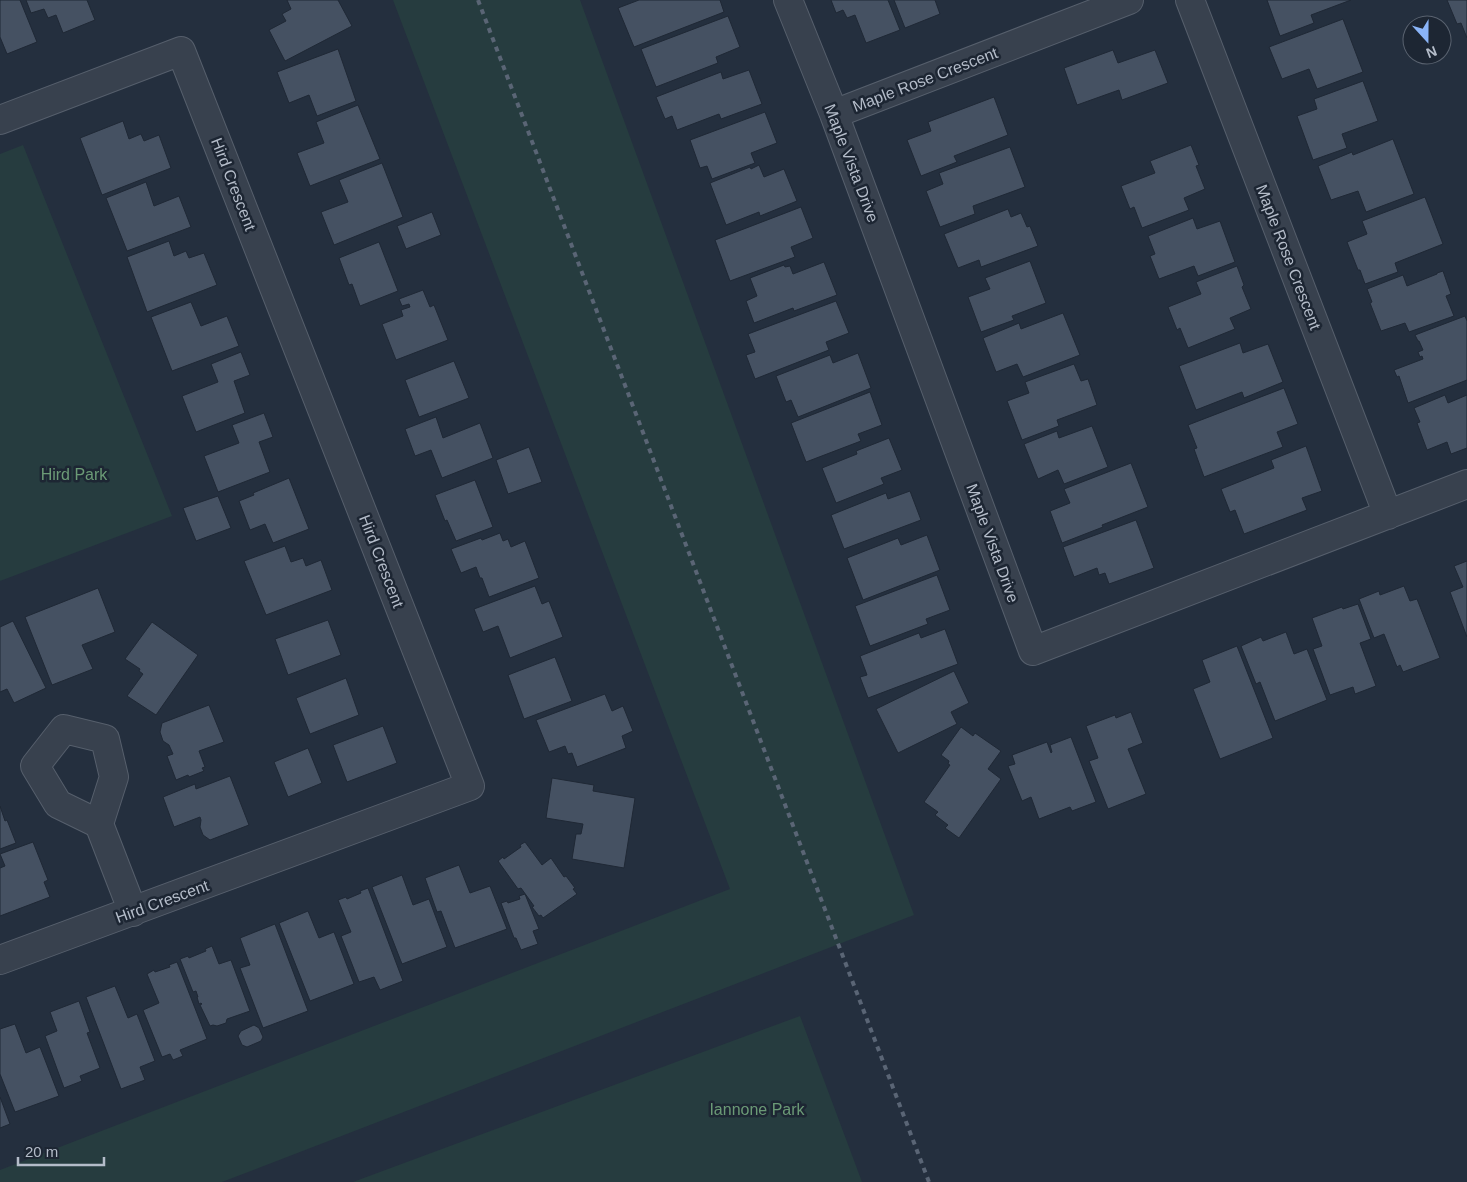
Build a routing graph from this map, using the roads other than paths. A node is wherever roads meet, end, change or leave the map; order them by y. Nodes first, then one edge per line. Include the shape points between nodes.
1 (788, 0) edge
2 (1129, 0) edge
3 (1190, 0) edge
4 (834, 114) junction
5 (0, 120) edge
6 (1467, 484) edge
7 (1388, 515) junction
8 (99, 824) dead end
9 (133, 912) junction
10 (0, 960) edge

1 - 4 street, Maple Vista Drive
2 - 4 street, Maple Rose Crescent
3 - 7 street, Maple Rose Crescent
4 - 7 street, Maple Vista Drive via 1033,651
5 - 9 street, Hird Crescent via 181,51 470,786
6 - 7 street, Maple Vista Drive
8 - 9 street
9 - 10 street, Hird Crescent

